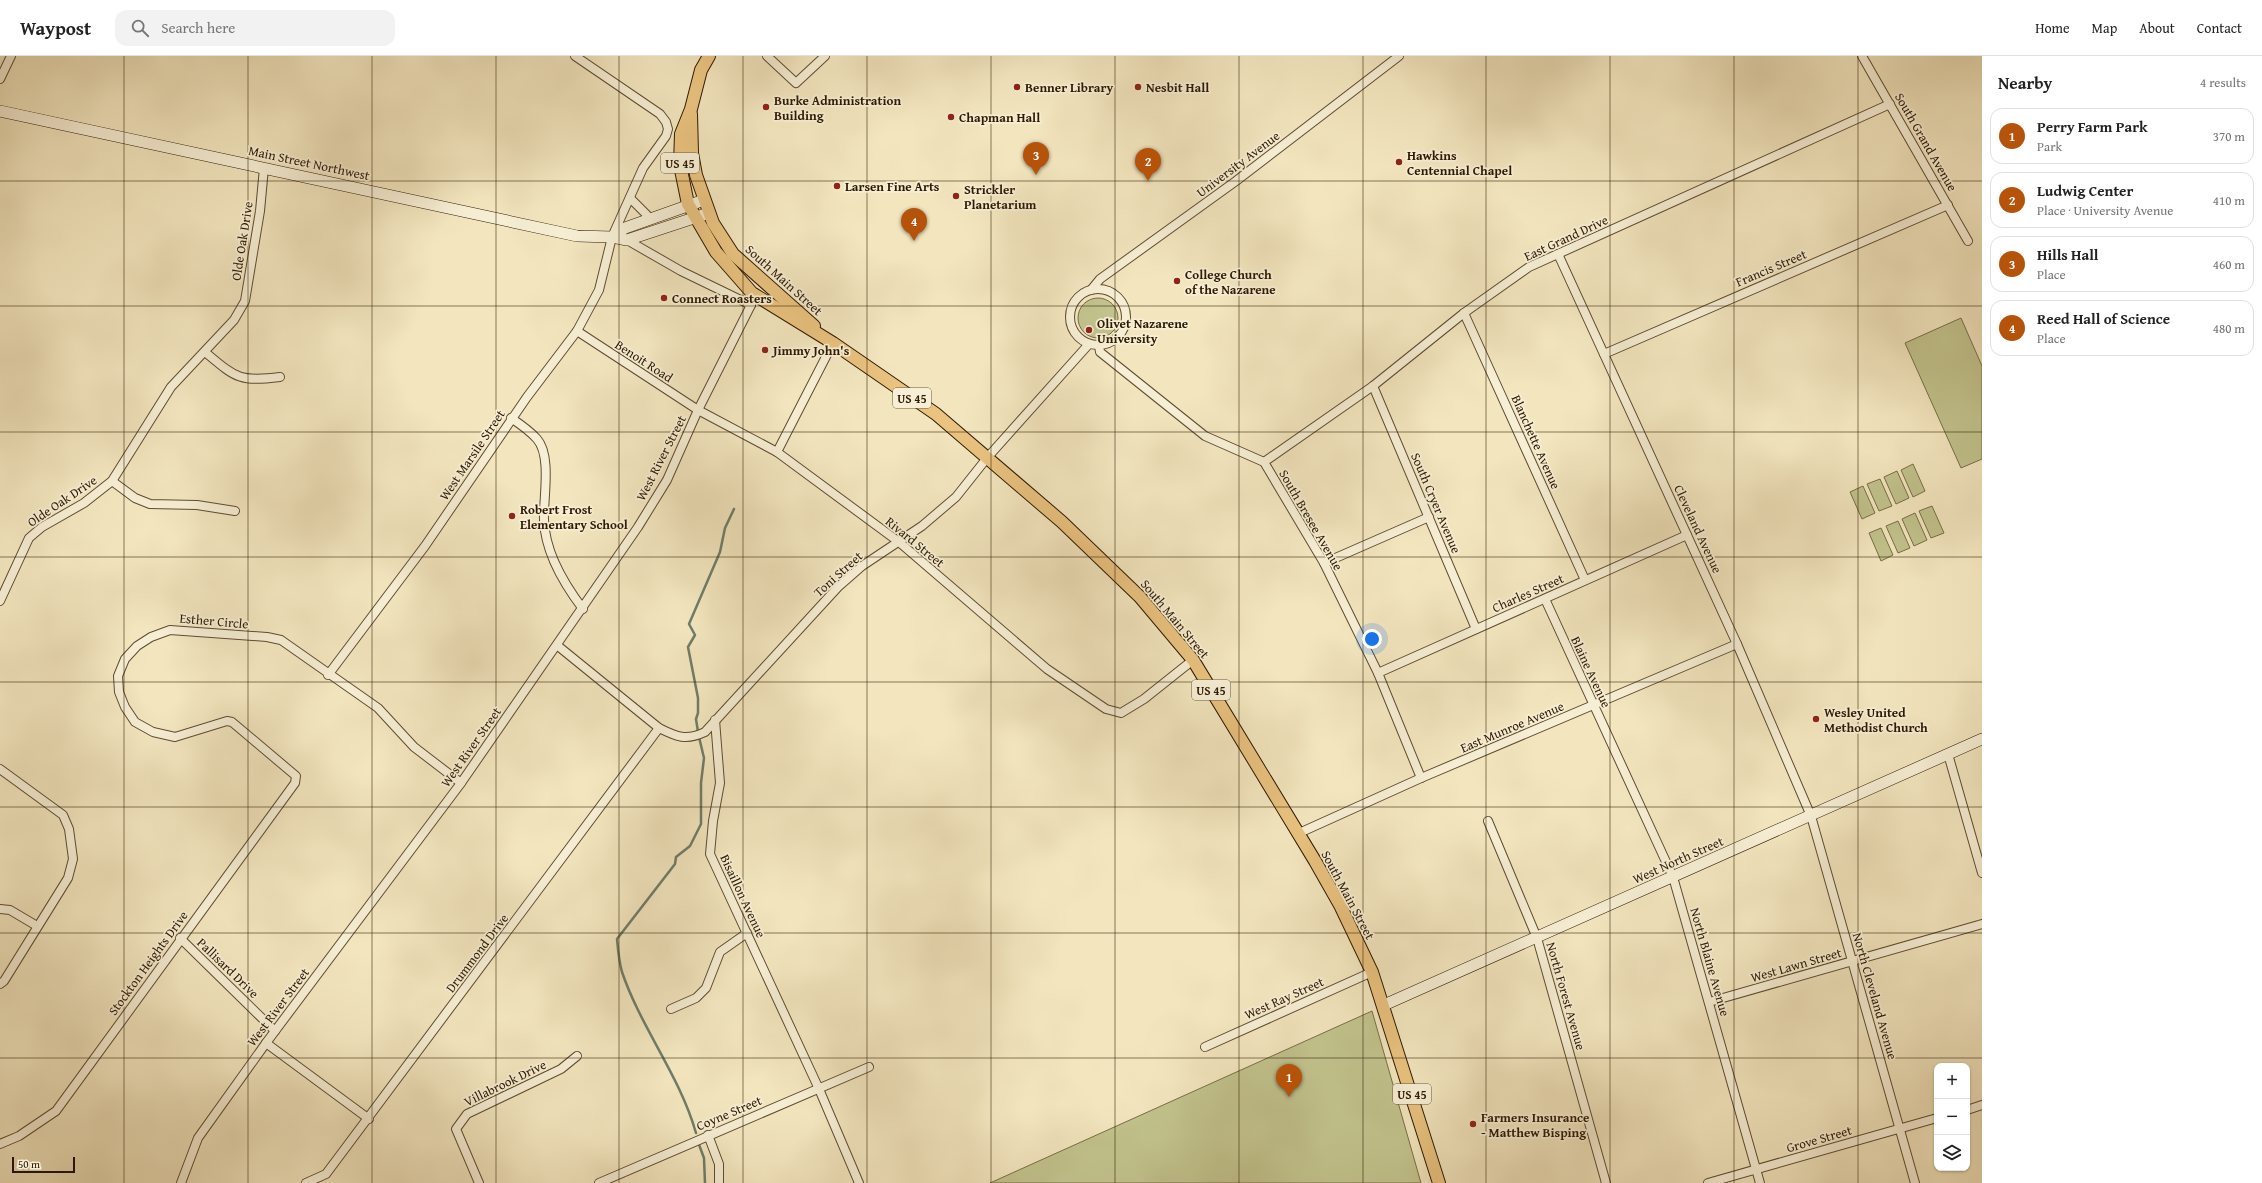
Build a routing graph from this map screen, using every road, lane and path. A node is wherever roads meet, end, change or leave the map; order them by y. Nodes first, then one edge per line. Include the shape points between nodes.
1 (11, 56) edge
2 (575, 56) edge
3 (709, 56) edge
4 (767, 56) edge
5 (825, 56) edge
6 (1399, 56) edge
7 (1862, 56) edge
8 (0, 79) edge
9 (1890, 104) junction
10 (691, 108) junction
11 (0, 111) edge
12 (264, 168) junction
13 (630, 198) junction
14 (704, 200) junction
15 (688, 204) junction
16 (1948, 205) junction
17 (709, 213) junction
18 (695, 217) junction
19 (650, 218) junction
20 (612, 237) junction
21 (627, 240) junction
22 (1968, 241) dead end
23 (1558, 254) junction
24 (1091, 290) junction
25 (752, 293) junction
26 (768, 302) junction
27 (751, 305) junction
28 (1464, 313) junction
29 (577, 331) junction
30 (833, 343) junction
31 (1089, 344) junction
32 (1099, 346) junction
33 (205, 352) junction
34 (1604, 354) junction
35 (280, 377) dead end
36 (1373, 386) junction
37 (698, 410) junction
38 (511, 418) junction
39 (777, 452) junction
40 (987, 458) junction
41 (1264, 462) junction
42 (112, 481) junction
43 (235, 511) dead end
44 (1429, 517) junction
45 (1687, 535) junction
46 (899, 542) junction
47 (1324, 563) junction
48 (1585, 580) junction
49 (1545, 599) junction
50 (0, 601) edge
51 (583, 609) junction
52 (1476, 629) junction
53 (1737, 644) junction
54 (558, 646) junction
55 (1193, 660) junction
56 (1378, 673) junction
57 (328, 675) junction
58 (1594, 706) junction
59 (715, 720) junction
60 (659, 728) junction
61 (1982, 739) edge
62 (1948, 754) junction
63 (1616, 755) joint
64 (0, 769) edge
65 (296, 776) joint
66 (1422, 778) junction
67 (461, 783) junction
68 (1811, 816) junction
69 (1488, 821) dead end
70 (1297, 834) junction
71 (1982, 873) edge
72 (1673, 877) junction
73 (0, 910) edge
74 (1982, 924) edge
75 (37, 926) junction
76 (747, 933) junction
77 (180, 938) junction
78 (1537, 938) junction
79 (1852, 961) junction
80 (1372, 972) junction
81 (0, 984) edge
82 (1709, 1002) junction
83 (1384, 1005) junction
84 (671, 1010) dead end
85 (275, 1030) junction
86 (266, 1043) junction
87 (1205, 1047) dead end
88 (577, 1056) dead end
89 (870, 1067) dead end
90 (819, 1089) junction
91 (1982, 1106) edge
92 (1970, 1109) edge
93 (369, 1119) junction
94 (1934, 1119) edge
95 (1900, 1129) junction
96 (708, 1135) junction
97 (0, 1144) edge
98 (1756, 1169) junction
99 (181, 1183) edge
100 (306, 1183) edge
101 (479, 1183) edge
102 (599, 1183) edge
103 (719, 1183) edge
104 (859, 1183) edge
105 (1439, 1183) edge
106 (1606, 1183) edge
107 (1708, 1183) edge
108 (1760, 1183) edge
109 (1915, 1183) edge

1 - 8 street
2 - 13 street, West Marsile Street via 660,114 666,122 666,136 643,168
3 - 10 main road, US 45 via 701,70
4 - 5 street via 796,83
6 - 24 street, University Avenue via 1236,181 1100,279
7 - 9 street, South Grand Avenue
9 - 16 street, South Grand Avenue
9 - 23 street, East Grand Drive
10 - 14 main road, US 45 via 692,153
10 - 15 main road, US 45 via 681,134 680,165
11 - 12 main road, Main Street Northwest
12 - 20 main road, Main Street Northwest via 577,236
12 - 33 street, Olde Oak Drive via 260,211 245,301 234,320
13 - 19 street
13 - 20 street, West Marsile Street
14 - 15 main road
14 - 17 main road, US 45
15 - 18 main road, US 45
15 - 19 main road
16 - 22 street, South Grand Avenue
16 - 34 street, Francis Street
17 - 18 main road, Main Street Northwest
17 - 30 main road, South Main Street / US 45 via 733,254
18 - 21 main road, Main Street Northwest
18 - 25 main road, South Main Street / US 45 via 716,252
19 - 20 main road via 625,228
20 - 21 main road, Main Street Northwest
20 - 29 street, West Marsile Street via 600,290
21 - 27 street via 681,271
23 - 28 street, East Grand Drive via 1529,267
23 - 34 street, Cleveland Avenue
24 - 31 street, University Avenue via 1076,300 1069,316 1074,333
24 - 32 street via 1100,289 1113,294 1123,304 1126,313 1126,322 1116,339
25 - 26 main road, South Main Street / US 45
25 - 27 street, West River Street
26 - 27 street
26 - 30 main road, South Main Street / US 45
27 - 37 street, West River Street
28 - 36 street, East Grand Drive
28 - 48 street, Blanchette Avenue
29 - 37 street, Benoit Road
29 - 38 street, West Marsile Street
30 - 39 street
30 - 40 main road, South Main Street / US 45 via 936,414
31 - 32 street, University Avenue
31 - 40 street
32 - 41 street, South Bresee Avenue via 1100,352 1205,436
33 - 35 street via 233,375 249,379
33 - 42 street, Olde Oak Drive via 171,387
34 - 45 street, Cleveland Avenue
36 - 41 street, East Grand Drive
36 - 44 street, South Cryer Avenue
37 - 39 street, Rivard Street
37 - 51 street, West River Street via 667,480
38 - 51 street via 538,440 546,463 544,522 549,547 560,575
38 - 57 street, West Marsile Street via 425,546
39 - 46 street, Rivard Street
40 - 46 street, Toni Street via 956,496
40 - 55 main road, South Main Street / US 45 via 1099,555 1140,597
41 - 47 street, South Bresee Avenue
42 - 43 street via 135,498 150,504 197,505
42 - 50 street, Olde Oak Drive via 84,503 42,527 29,538
44 - 47 street
44 - 52 street, South Cryer Avenue
45 - 48 street, Charles Street
45 - 53 street, Cleveland Avenue
46 - 55 street, Rivard Street via 1047,669 1106,709 1121,713 1144,699
46 - 59 street, Toni Street via 862,566 838,587
47 - 56 street, South Bresee Avenue
48 - 49 street, Charles Street
49 - 52 street, Charles Street
49 - 58 street, Blaine Avenue
51 - 54 street, West River Street
52 - 56 street, Charles Street
53 - 58 street, East Munroe Avenue
53 - 68 street, Cleveland Avenue
54 - 60 street
54 - 67 street, West River Street
55 - 70 main road, South Main Street / US 45
56 - 66 street, South Bresee Avenue
57 - 65 street, Esther Circle via 281,640 170,630 137,646 125,659 118,676 119,692 125,707 136,722 153,732 175,737 227,721 232,722
57 - 67 street via 378,708 414,747
58 - 63 street, Blaine Avenue
58 - 66 street, East Munroe Avenue
59 - 60 street via 708,730 695,737 676,737
59 - 76 street, Bisaillon Avenue via 720,783 710,854
60 - 93 street, Drummond Drive
61 - 62 main road, West North Street
62 - 68 main road, West North Street
62 - 71 street
63 - 72 street, North Blaine Avenue
64 - 75 street via 63,815 69,829 73,859 68,878
65 - 77 street, Stockton Heights Drive via 295,783
66 - 70 street, East Munroe Avenue
67 - 85 street, West River Street
68 - 72 main road, West North Street
68 - 79 street, North Cleveland Avenue
69 - 78 street, North Forest Avenue
70 - 80 main road, South Main Street / US 45 via 1340,905
72 - 78 main road, West North Street
72 - 82 street, North Blaine Avenue
73 - 75 street via 10,910
74 - 79 street, West Lawn Street
75 - 81 street
76 - 84 street via 720,952 706,988 696,998
76 - 90 street, Bisaillon Avenue
77 - 85 street, Pallisard Drive
77 - 97 street, Stockton Heights Drive via 56,1111 19,1136
78 - 83 main road, West North Street
78 - 106 street, North Forest Avenue
79 - 82 street, West Lawn Street
79 - 95 street, North Cleveland Avenue
80 - 83 main road, South Main Street / US 45
80 - 87 street, West Ray Street
82 - 98 street, North Blaine Avenue
83 - 105 main road, US 45
85 - 86 street, West River Street
86 - 93 street
86 - 99 street, West River Street via 198,1138
88 - 101 street, Villabrook Drive via 560,1070 467,1114 456,1129
89 - 90 street, Coyne Street
90 - 96 street, Coyne Street
90 - 104 street, Bisaillon Avenue
91 - 92 street
93 - 100 street, Drummond Drive via 326,1174
94 - 95 street, Grove Street
95 - 98 street, Grove Street
95 - 109 street, North Cleveland Avenue
96 - 102 street, Coyne Street
96 - 103 street via 719,1164
98 - 107 street, Grove Street
98 - 108 street, North Blaine Avenue

